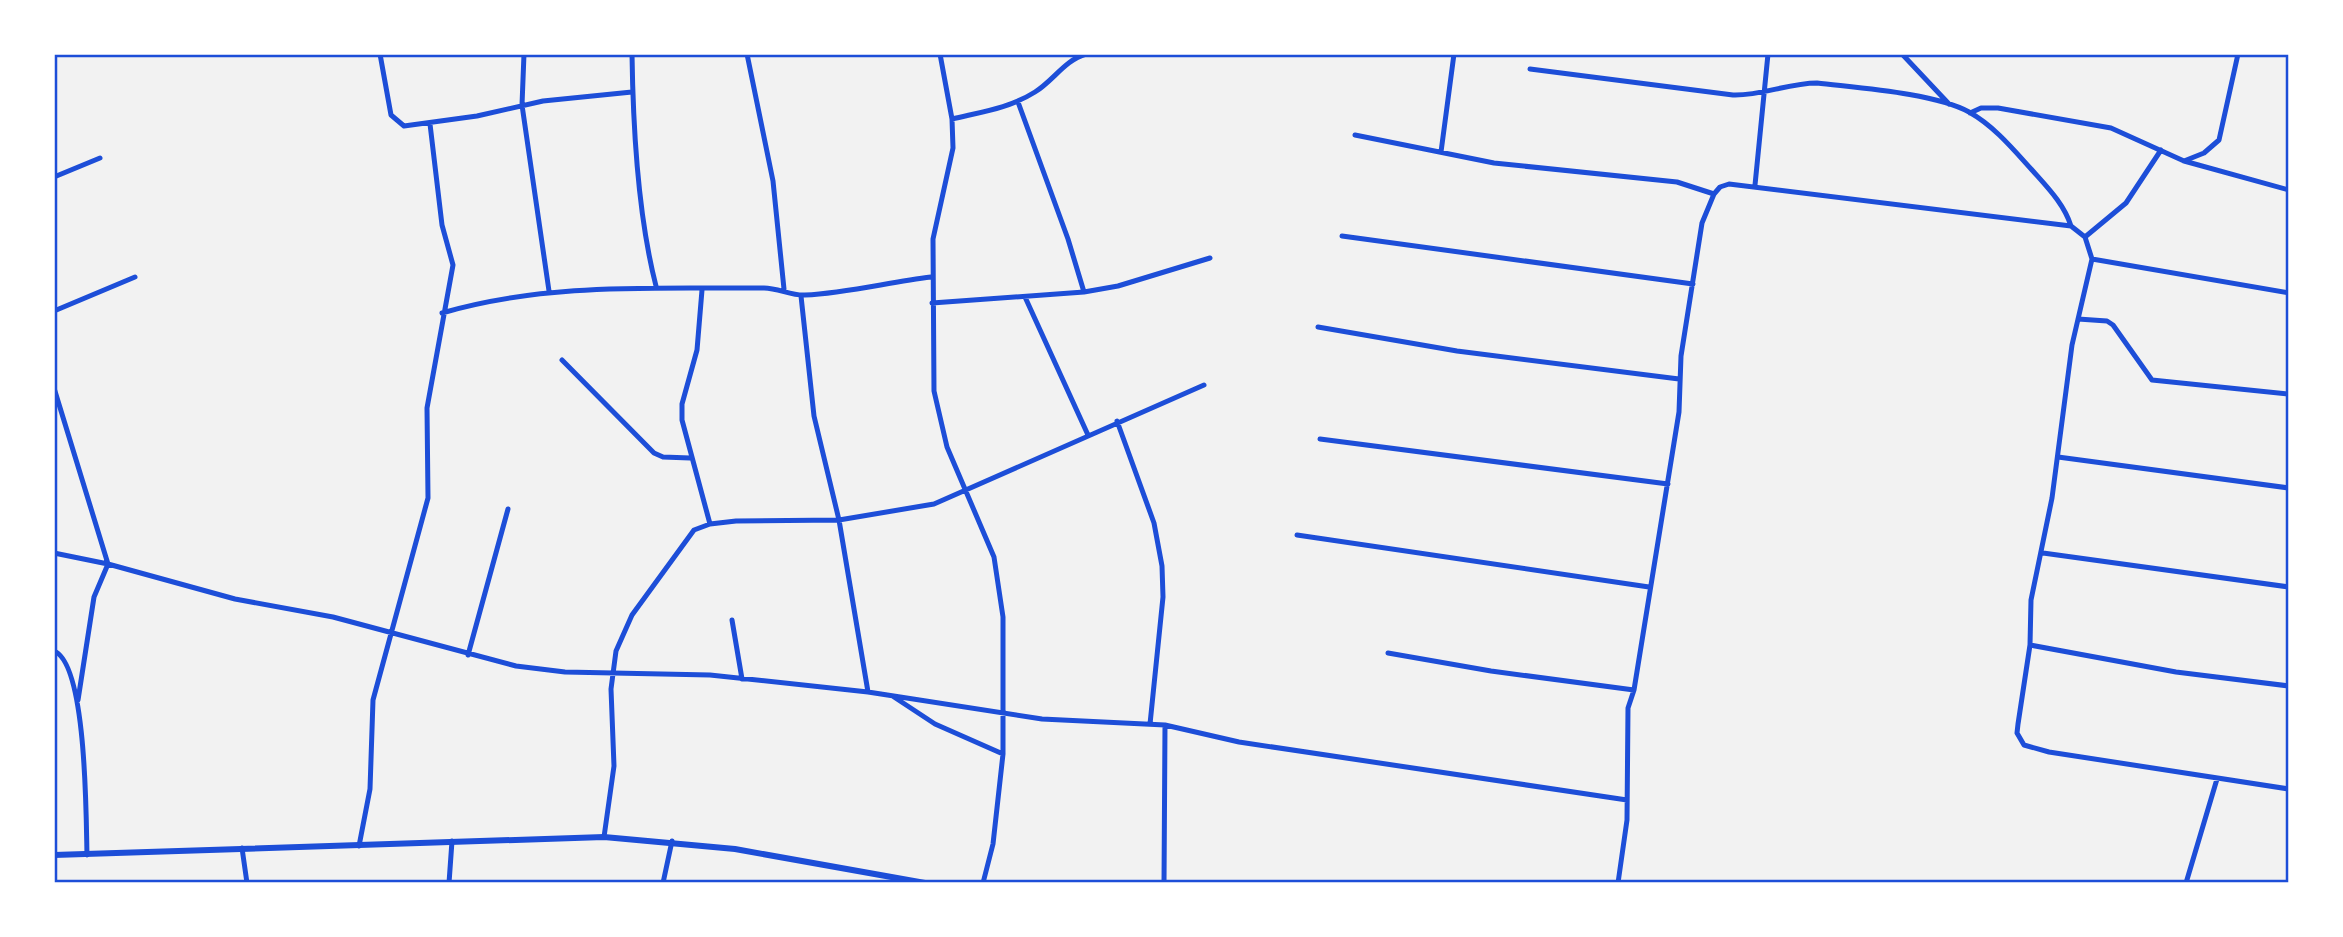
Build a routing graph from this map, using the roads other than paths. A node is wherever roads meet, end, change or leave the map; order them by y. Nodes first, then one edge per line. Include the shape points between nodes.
1 (380, 54) edge
2 (523, 54) edge
3 (632, 54) edge
4 (747, 54) edge
5 (940, 54) edge
6 (1086, 54) edge
7 (1454, 54) edge
8 (1768, 54) edge
9 (1902, 54) edge
10 (2238, 54) edge
11 (1074, 56) edge
12 (1530, 69) dead end
13 (1763, 91) junction
14 (632, 92) junction
15 (1018, 102) junction
16 (1949, 104) junction
17 (522, 105) junction
18 (1970, 113) junction
19 (952, 119) junction
20 (430, 124) junction
21 (1355, 135) dead end
22 (2161, 150) junction
23 (1441, 152) junction
24 (100, 158) dead end
25 (2184, 161) junction
26 (54, 177) edge
27 (1755, 185) junction
28 (2289, 190) edge
29 (1714, 194) junction
30 (2071, 226) junction
31 (1342, 236) dead end
32 (2085, 237) junction
33 (1210, 258) dead end
34 (2092, 259) junction
35 (135, 277) dead end
36 (931, 277) junction
37 (1693, 284) junction
38 (656, 286) junction
39 (784, 289) junction
40 (549, 290) junction
41 (702, 290) junction
42 (1084, 292) junction
43 (2289, 293) edge
44 (801, 296) junction
45 (1025, 298) junction
46 (932, 303) junction
47 (54, 311) edge
48 (443, 313) junction
49 (2078, 319) junction
50 (1318, 327) dead end
51 (562, 360) dead end
52 (1679, 379) junction
53 (1204, 385) dead end
54 (54, 388) edge
55 (2289, 394) edge
56 (1117, 421) junction
57 (1088, 435) junction
58 (1320, 439) dead end
59 (2058, 457) junction
60 (690, 458) junction
61 (1668, 484) junction
62 (2289, 488) edge
63 (966, 492) junction
64 (508, 509) dead end
65 (839, 520) junction
66 (710, 524) junction
67 (1297, 535) dead end
68 (54, 553) edge
69 (2043, 553) junction
70 (108, 564) junction
71 (1649, 587) junction
72 (2289, 587) edge
73 (732, 620) dead end
74 (391, 633) junction
75 (2030, 645) junction
76 (54, 650) edge
77 (1388, 653) dead end
78 (468, 655) junction
79 (611, 671) junction
80 (742, 679) junction
81 (2289, 686) edge
82 (1634, 690) junction
83 (868, 692) junction
84 (891, 696) junction
85 (78, 700) junction
86 (1005, 713) junction
87 (1150, 724) junction
88 (1165, 725) junction
89 (1003, 754) junction
90 (2217, 779) junction
91 (2289, 789) edge
92 (1627, 800) junction
93 (604, 837) junction
94 (452, 841) junction
95 (672, 841) junction
96 (359, 846) junction
97 (242, 848) junction
98 (54, 855) edge
99 (87, 855) junction
100 (247, 883) edge
101 (449, 883) edge
102 (663, 883) edge
103 (925, 883) edge
104 (983, 883) edge
105 (1164, 883) edge
106 (1618, 883) edge
107 (2186, 883) edge

1 - 20 street via 394,120 404,126
2 - 17 street
3 - 14 street
4 - 39 street via 775,193
5 - 19 street
6 - 11 street
7 - 23 street
8 - 13 street
9 - 16 street
10 - 25 street via 2219,140
11 - 15 street via 1055,78
12 - 13 street via 1733,95
13 - 16 street via 1817,83
13 - 27 street
14 - 17 street
14 - 38 street via 646,234
15 - 19 street
15 - 42 street
16 - 18 street
17 - 20 street
17 - 40 street
18 - 22 street via 1988,107 2087,122
18 - 30 street via 2001,136 2036,175 2066,211
19 - 36 street via 953,148 933,239
20 - 48 street via 442,225 453,265
21 - 23 street
22 - 25 street
22 - 32 street via 2126,204
23 - 29 street via 1554,172 1677,182
24 - 26 street
25 - 28 street
27 - 29 street via 1730,184
27 - 30 street
29 - 37 street via 1702,223
30 - 32 street
31 - 37 street
32 - 34 street
33 - 42 street
34 - 43 street
34 - 49 street
35 - 47 street
36 - 44 street
36 - 46 street
37 - 52 street
38 - 40 street
38 - 41 street
39 - 41 street
39 - 44 street
40 - 48 street
41 - 60 street via 697,350 682,404
42 - 45 street
44 - 65 street via 814,416
45 - 46 street
45 - 57 street
46 - 63 street via 938,419
48 - 74 street via 427,408 427,508
49 - 55 street via 2113,325 2152,380
49 - 59 street
50 - 52 street via 1457,351
51 - 60 street via 654,453
52 - 61 street
53 - 56 street
54 - 70 street
56 - 57 street
56 - 87 street via 1154,523 1162,566
57 - 63 street
58 - 61 street
59 - 62 street
59 - 69 street
60 - 66 street
61 - 71 street
63 - 65 street via 898,512
63 - 86 street via 994,557 1000,584
64 - 78 street
65 - 66 street
65 - 83 street
66 - 79 street via 688,535 632,615
67 - 71 street
68 - 70 street
69 - 72 street
69 - 75 street via 2031,600
70 - 74 street via 235,599 298,609
70 - 85 street via 92,606
71 - 82 street
73 - 80 street
74 - 78 street
74 - 96 street via 373,701 370,789
75 - 81 street via 2165,670
75 - 90 street via 2017,733 2024,744
76 - 85 street via 67,662
77 - 82 street
78 - 79 street via 551,671
79 - 80 street
79 - 93 street via 614,758
80 - 83 street
82 - 92 street via 1626,731
83 - 84 street
84 - 86 street
84 - 89 street via 935,724
85 - 99 street
86 - 87 street
86 - 89 street
87 - 88 street
88 - 92 street via 1239,743
88 - 105 street
89 - 104 street via 993,844
90 - 91 street
90 - 107 street
92 - 106 street
93 - 94 street
93 - 95 street
94 - 96 street
94 - 101 street
95 - 102 street
95 - 103 street
96 - 97 street
97 - 99 street
97 - 100 street
98 - 99 street

